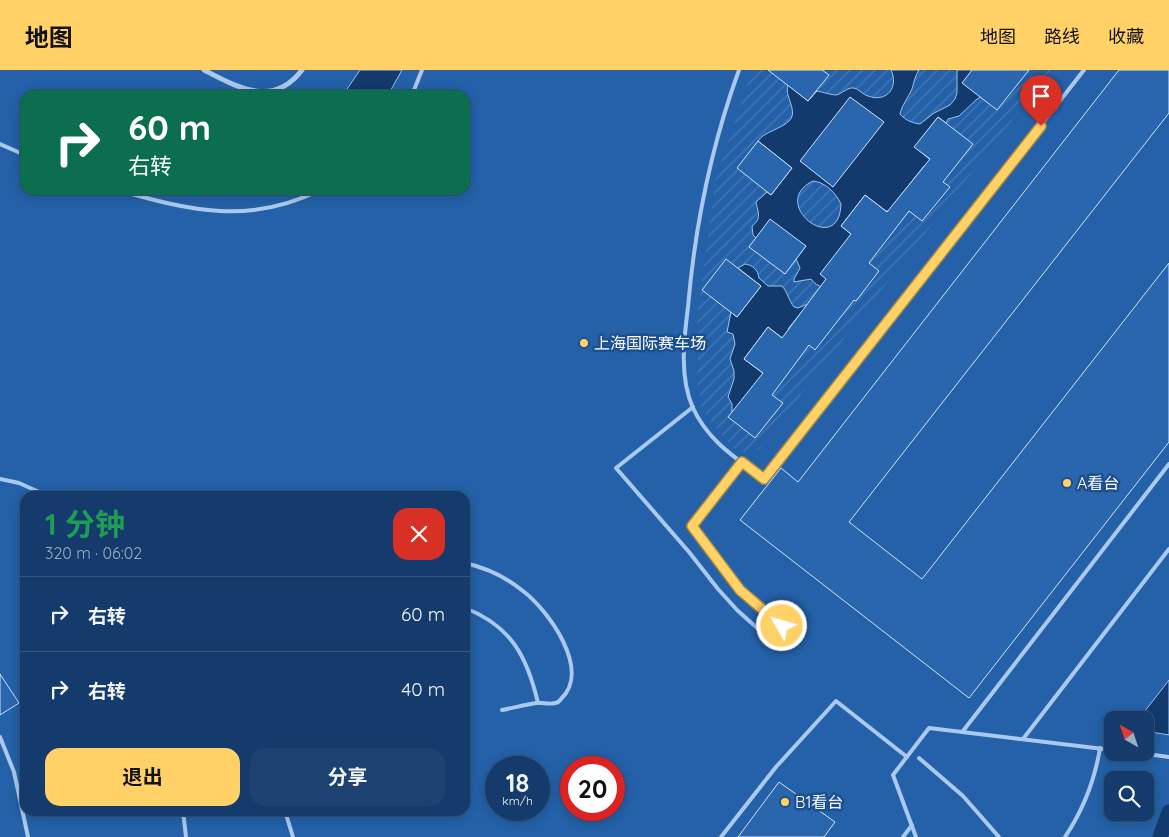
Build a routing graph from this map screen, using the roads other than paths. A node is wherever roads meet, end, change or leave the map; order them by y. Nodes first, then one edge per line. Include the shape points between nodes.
1 (204, 70) edge
2 (302, 70) edge
3 (422, 70) edge
4 (738, 70) edge
5 (1084, 70) edge
6 (254, 90) edge
7 (279, 90) edge
8 (414, 90) edge
9 (0, 144) edge
10 (20, 153) edge
11 (136, 195) edge
12 (309, 195) edge
13 (692, 407) junction
14 (742, 462) junction
15 (1169, 464) edge
16 (0, 478) edge
17 (36, 491) edge
18 (1169, 549) edge
19 (470, 565) edge
20 (470, 610) edge
21 (782, 626) dead end
22 (765, 635) dead end
23 (538, 702) junction
24 (502, 710) dead end
25 (963, 731) junction
26 (0, 736) edge
27 (1023, 739) junction
28 (1100, 748) junction
29 (1104, 749) edge
30 (1154, 755) edge
31 (907, 757) junction
32 (1169, 757) edge
33 (919, 758) dead end
34 (20, 800) edge
35 (23, 816) edge
36 (184, 816) edge
37 (286, 816) edge
38 (912, 824) junction
39 (290, 830) junction
40 (28, 837) edge
41 (186, 837) edge
42 (288, 837) edge
43 (293, 837) edge
44 (721, 837) edge
45 (903, 837) edge
46 (916, 837) edge
47 (999, 837) edge
48 (1065, 837) edge

1 - 6 street
2 - 7 street
3 - 8 lane
4 - 13 lane via 710,164 694,253 684,338 687,391
5 - 14 lane via 764,479
9 - 10 lane
11 - 12 lane via 196,210 226,212 252,211
13 - 14 lane via 710,435
13 - 22 lane via 616,468 724,596
14 - 21 lane via 692,526 740,590
15 - 25 lane
16 - 17 lane
18 - 27 lane
19 - 23 lane via 490,571 525,592 559,634 573,668 572,678 561,700 551,704
20 - 23 lane via 491,620 516,647 534,683
23 - 24 lane
25 - 27 lane
25 - 31 lane via 929,728
26 - 34 lane via 14,772
27 - 28 lane
28 - 29 lane
28 - 48 lane via 1088,790
30 - 32 lane
31 - 38 lane via 893,775
31 - 44 lane via 836,701 776,767
33 - 47 lane via 963,796
35 - 40 lane
36 - 41 lane
37 - 39 lane
38 - 45 lane
38 - 46 lane
39 - 42 lane
39 - 43 lane

